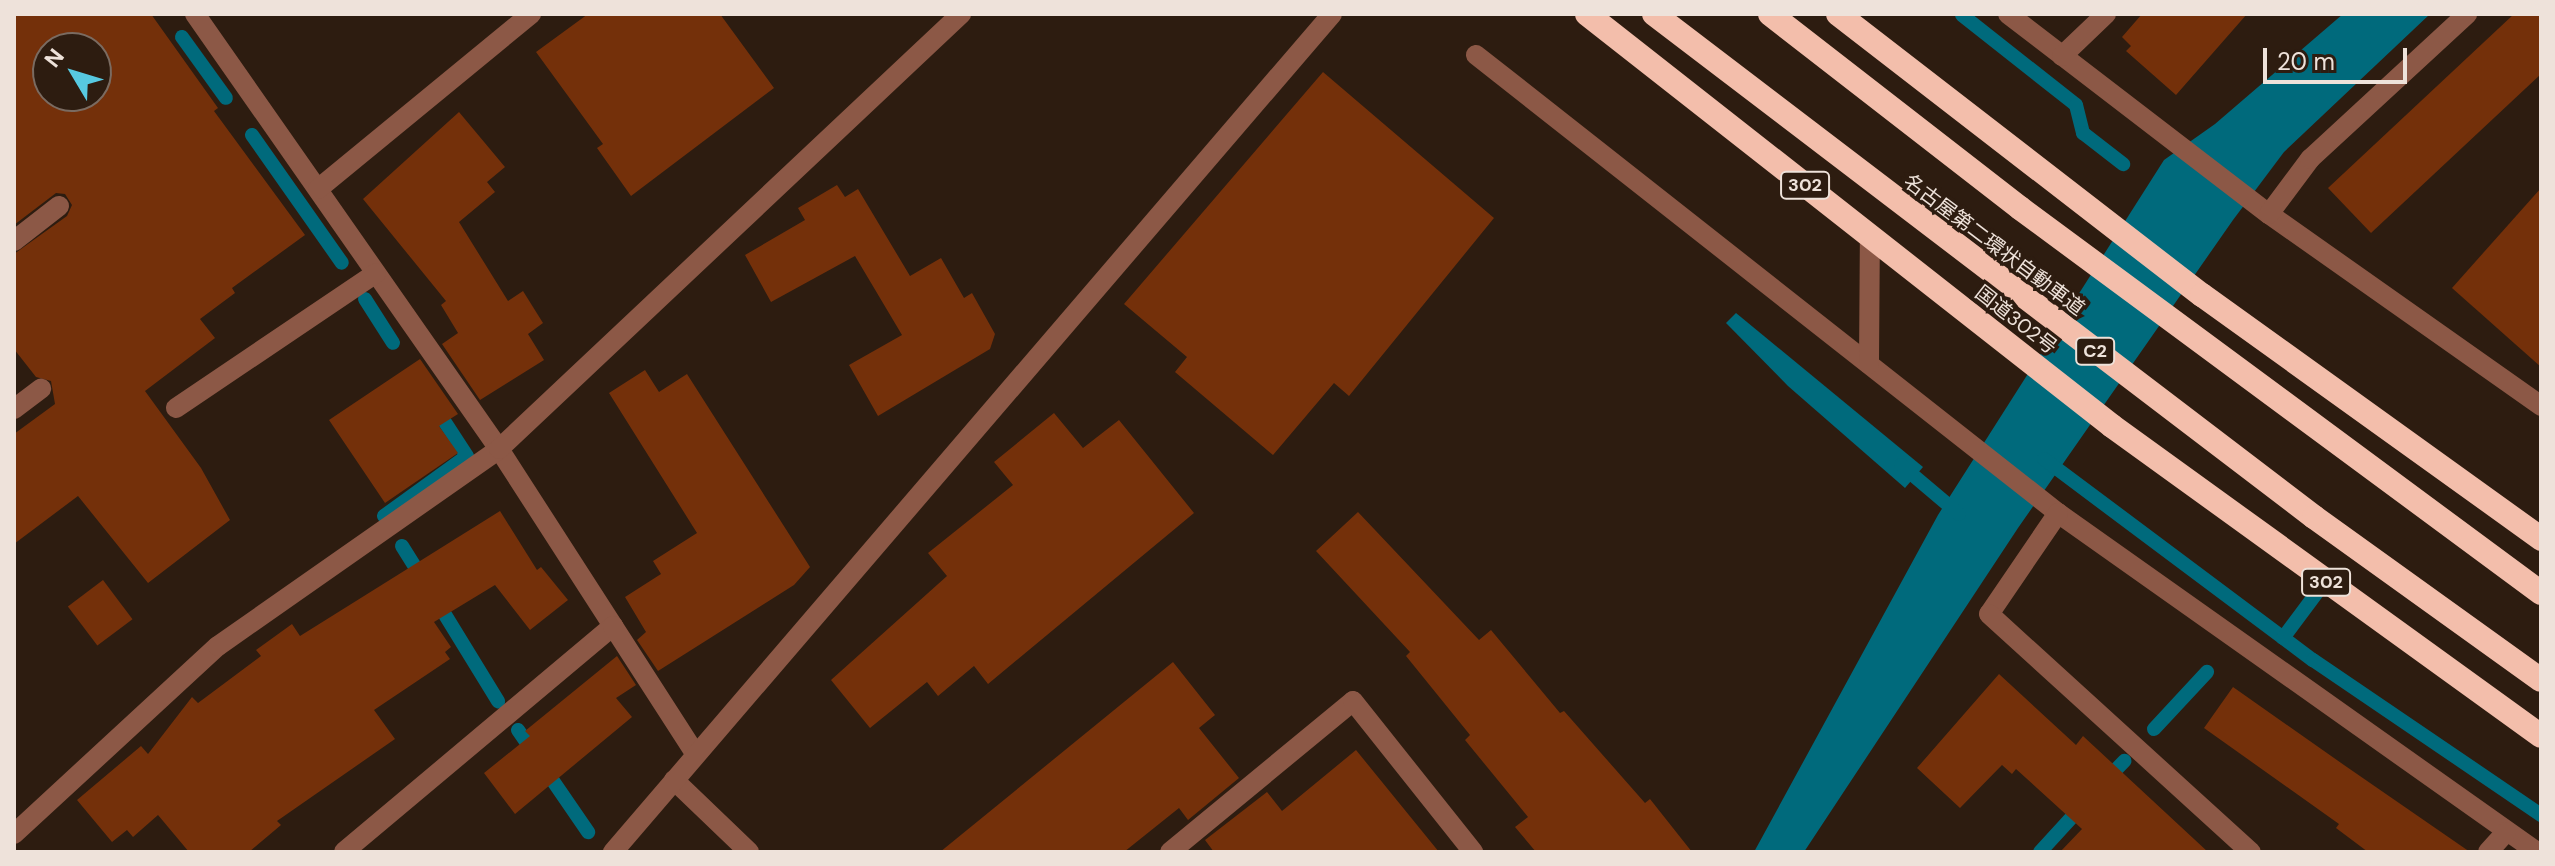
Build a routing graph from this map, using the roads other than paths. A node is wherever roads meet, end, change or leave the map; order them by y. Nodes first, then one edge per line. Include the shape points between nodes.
1 (195, 14) edge
2 (531, 14) edge
3 (961, 14) edge
4 (1332, 14) edge
5 (1587, 14) edge
6 (1654, 14) edge
7 (1770, 14) edge
8 (1838, 14) edge
9 (2008, 14) edge
10 (2106, 14) edge
11 (2467, 14) edge
12 (1476, 55) dead end
13 (2062, 56) junction
14 (318, 189) junction
15 (59, 206) dead end
16 (2261, 208) junction
17 (1870, 236) junction
18 (14, 241) edge
19 (376, 273) junction
20 (1869, 364) junction
21 (41, 389) dead end
22 (2541, 406) edge
23 (176, 408) dead end
24 (14, 409) edge
25 (499, 449) junction
26 (2058, 513) junction
27 (2541, 539) edge
28 (2541, 593) edge
29 (613, 626) junction
30 (2541, 680) edge
31 (2541, 736) edge
32 (696, 755) junction
33 (674, 780) junction
34 (2506, 832) junction
35 (14, 834) edge
36 (344, 852) edge
37 (613, 852) edge
38 (749, 852) edge
39 (1170, 852) edge
40 (1473, 852) edge
41 (2251, 852) edge
42 (2488, 852) edge
43 (2537, 852) edge

1 - 14 street
2 - 14 street
3 - 25 street
4 - 32 street
5 - 17 highway, 国道302号 / 302
6 - 30 highway, 名古屋第二環状自動車道 / C2 via 2314,517
7 - 28 highway via 2020,208
8 - 27 highway via 2202,295
9 - 13 street
10 - 13 street
11 - 16 street
12 - 20 street
13 - 16 street
14 - 19 street
15 - 18 street
16 - 22 street
17 - 20 street
17 - 31 highway, 国道302号 / 302 via 2112,426
19 - 23 street
19 - 25 street
20 - 26 street
21 - 24 street
25 - 29 street
25 - 35 street via 218,646
26 - 34 street
26 - 41 street via 1989,614
29 - 32 street
29 - 36 street
32 - 33 street
33 - 37 street
33 - 38 street
34 - 42 street
34 - 43 street
39 - 40 street via 1353,701

